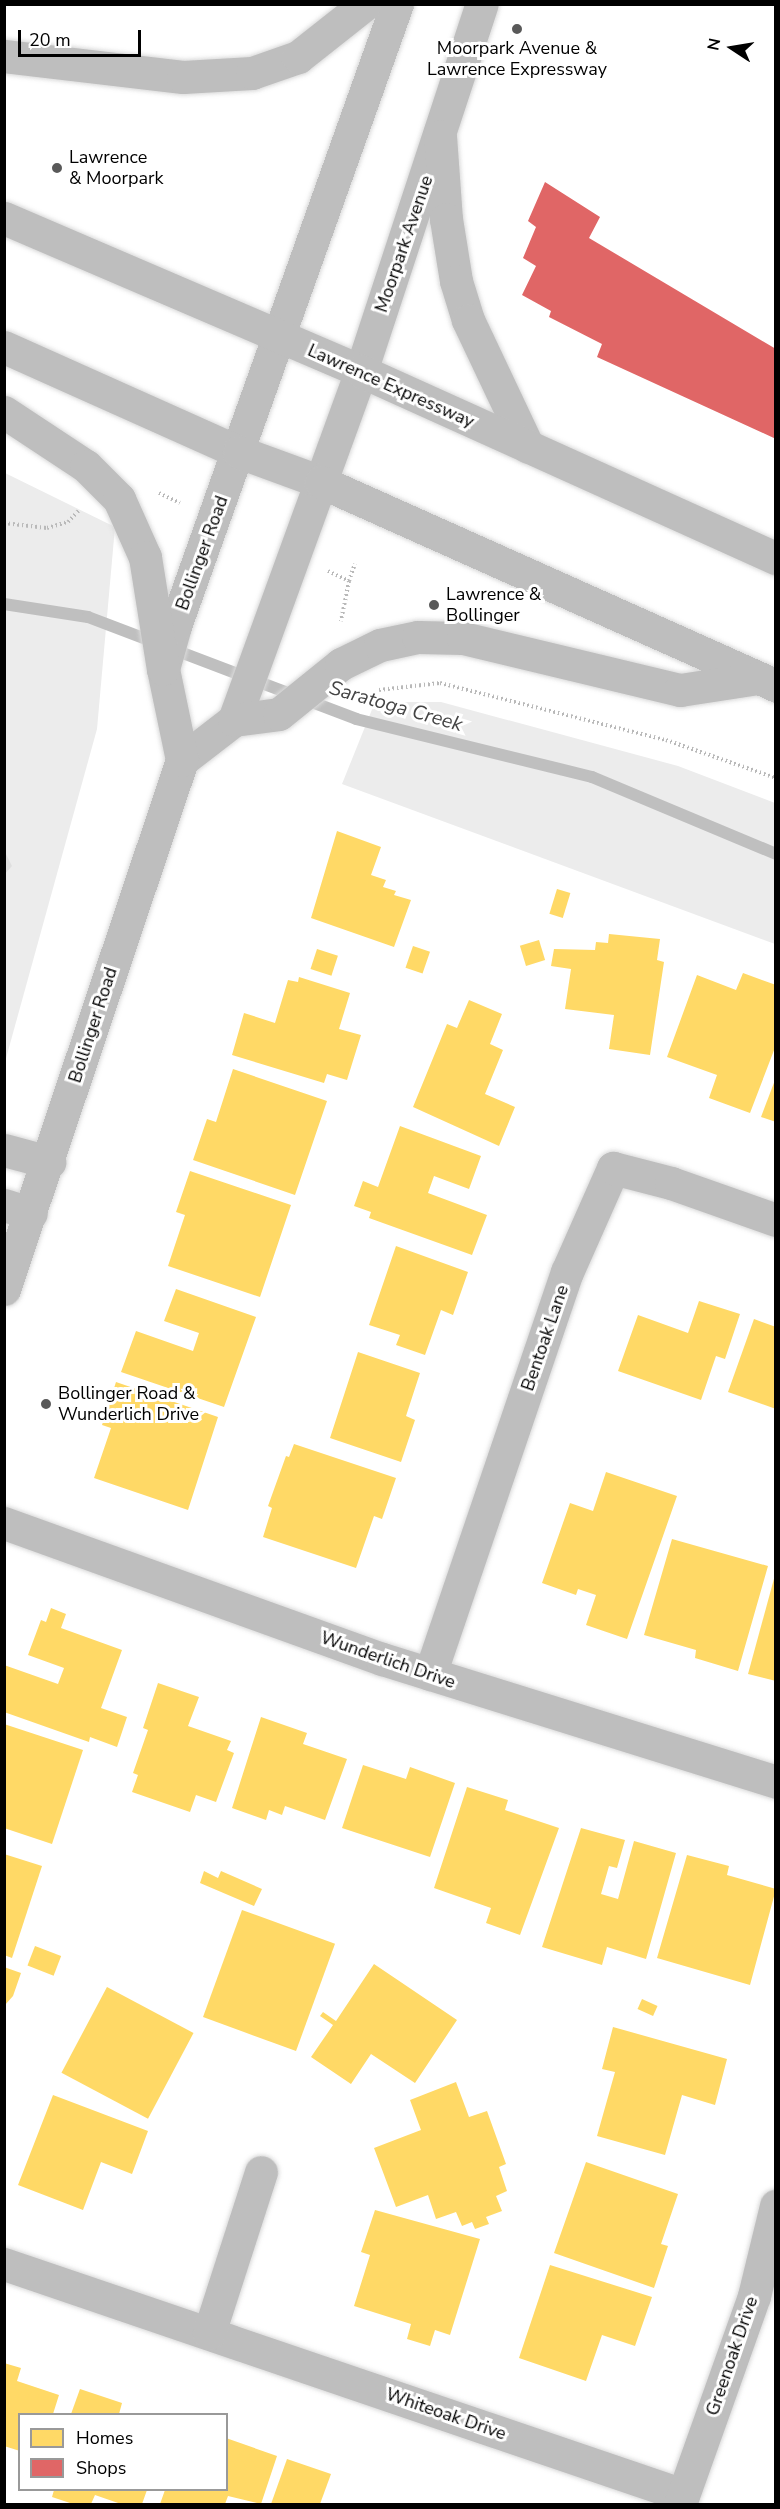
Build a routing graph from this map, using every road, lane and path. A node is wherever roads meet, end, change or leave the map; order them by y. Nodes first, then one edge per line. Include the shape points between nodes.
1 (365, 4) edge
2 (397, 4) edge
3 (482, 4) edge
4 (4, 56) edge
5 (441, 136) junction
6 (4, 218) edge
7 (280, 338) junction
8 (4, 347) edge
9 (361, 371) junction
10 (4, 412) edge
11 (528, 447) junction
12 (239, 452) junction
13 (321, 482) junction
14 (85, 504) dead end
15 (4, 523) edge
16 (294, 556) junction
17 (776, 558) edge
18 (355, 564) dead end
19 (349, 581) junction
20 (163, 621) junction
21 (340, 626) dead end
22 (767, 682) edge
23 (373, 691) dead end
24 (238, 710) junction
25 (182, 760) junction
26 (776, 778) edge
27 (4, 1150) edge
28 (49, 1162) junction
29 (18, 1209) edge
30 (776, 1220) edge
31 (4, 1289) edge
32 (4, 1523) edge
33 (430, 1674) junction
34 (776, 1782) edge
35 (261, 2172) dead end
36 (776, 2206) edge
37 (4, 2264) edge
38 (209, 2333) junction
39 (682, 2500) edge

1 - 4 main road via 298,57 252,73 183,77
2 - 7 main road
3 - 5 main road, Moorpark Avenue
5 - 9 main road, Moorpark Avenue
5 - 11 main road via 446,219 456,281 468,320
6 - 7 main road, Lawrence Expressway
7 - 9 main road, Lawrence Expressway
7 - 12 main road
8 - 12 main road
9 - 11 main road, Lawrence Expressway
9 - 13 main road, Moorpark Avenue
10 - 20 main road via 86,466 119,499 145,557
11 - 17 main road, Lawrence Expressway
12 - 13 main road
12 - 20 main road, Bollinger Road
13 - 16 main road
13 - 22 main road
14 - 15 path via 68,522 47,528
16 - 19 path
16 - 24 main road
18 - 19 path
19 - 21 path
20 - 25 main road via 163,669
22 - 24 main road via 680,690 463,638 418,637 380,645 341,664 279,714
23 - 26 path via 440,683 666,740
24 - 25 main road
25 - 28 main road, Bollinger Road
27 - 28 main road
28 - 29 main road, Bollinger Road
29 - 31 main road, Bollinger Road
30 - 33 main road, Bentoak Lane via 672,1183 613,1168 567,1272
32 - 33 main road, Wunderlich Drive
33 - 34 main road, Wunderlich Drive
35 - 38 main road
36 - 39 main road, Greenoak Drive via 754,2296
37 - 38 main road, Whiteoak Drive
38 - 39 main road, Whiteoak Drive

